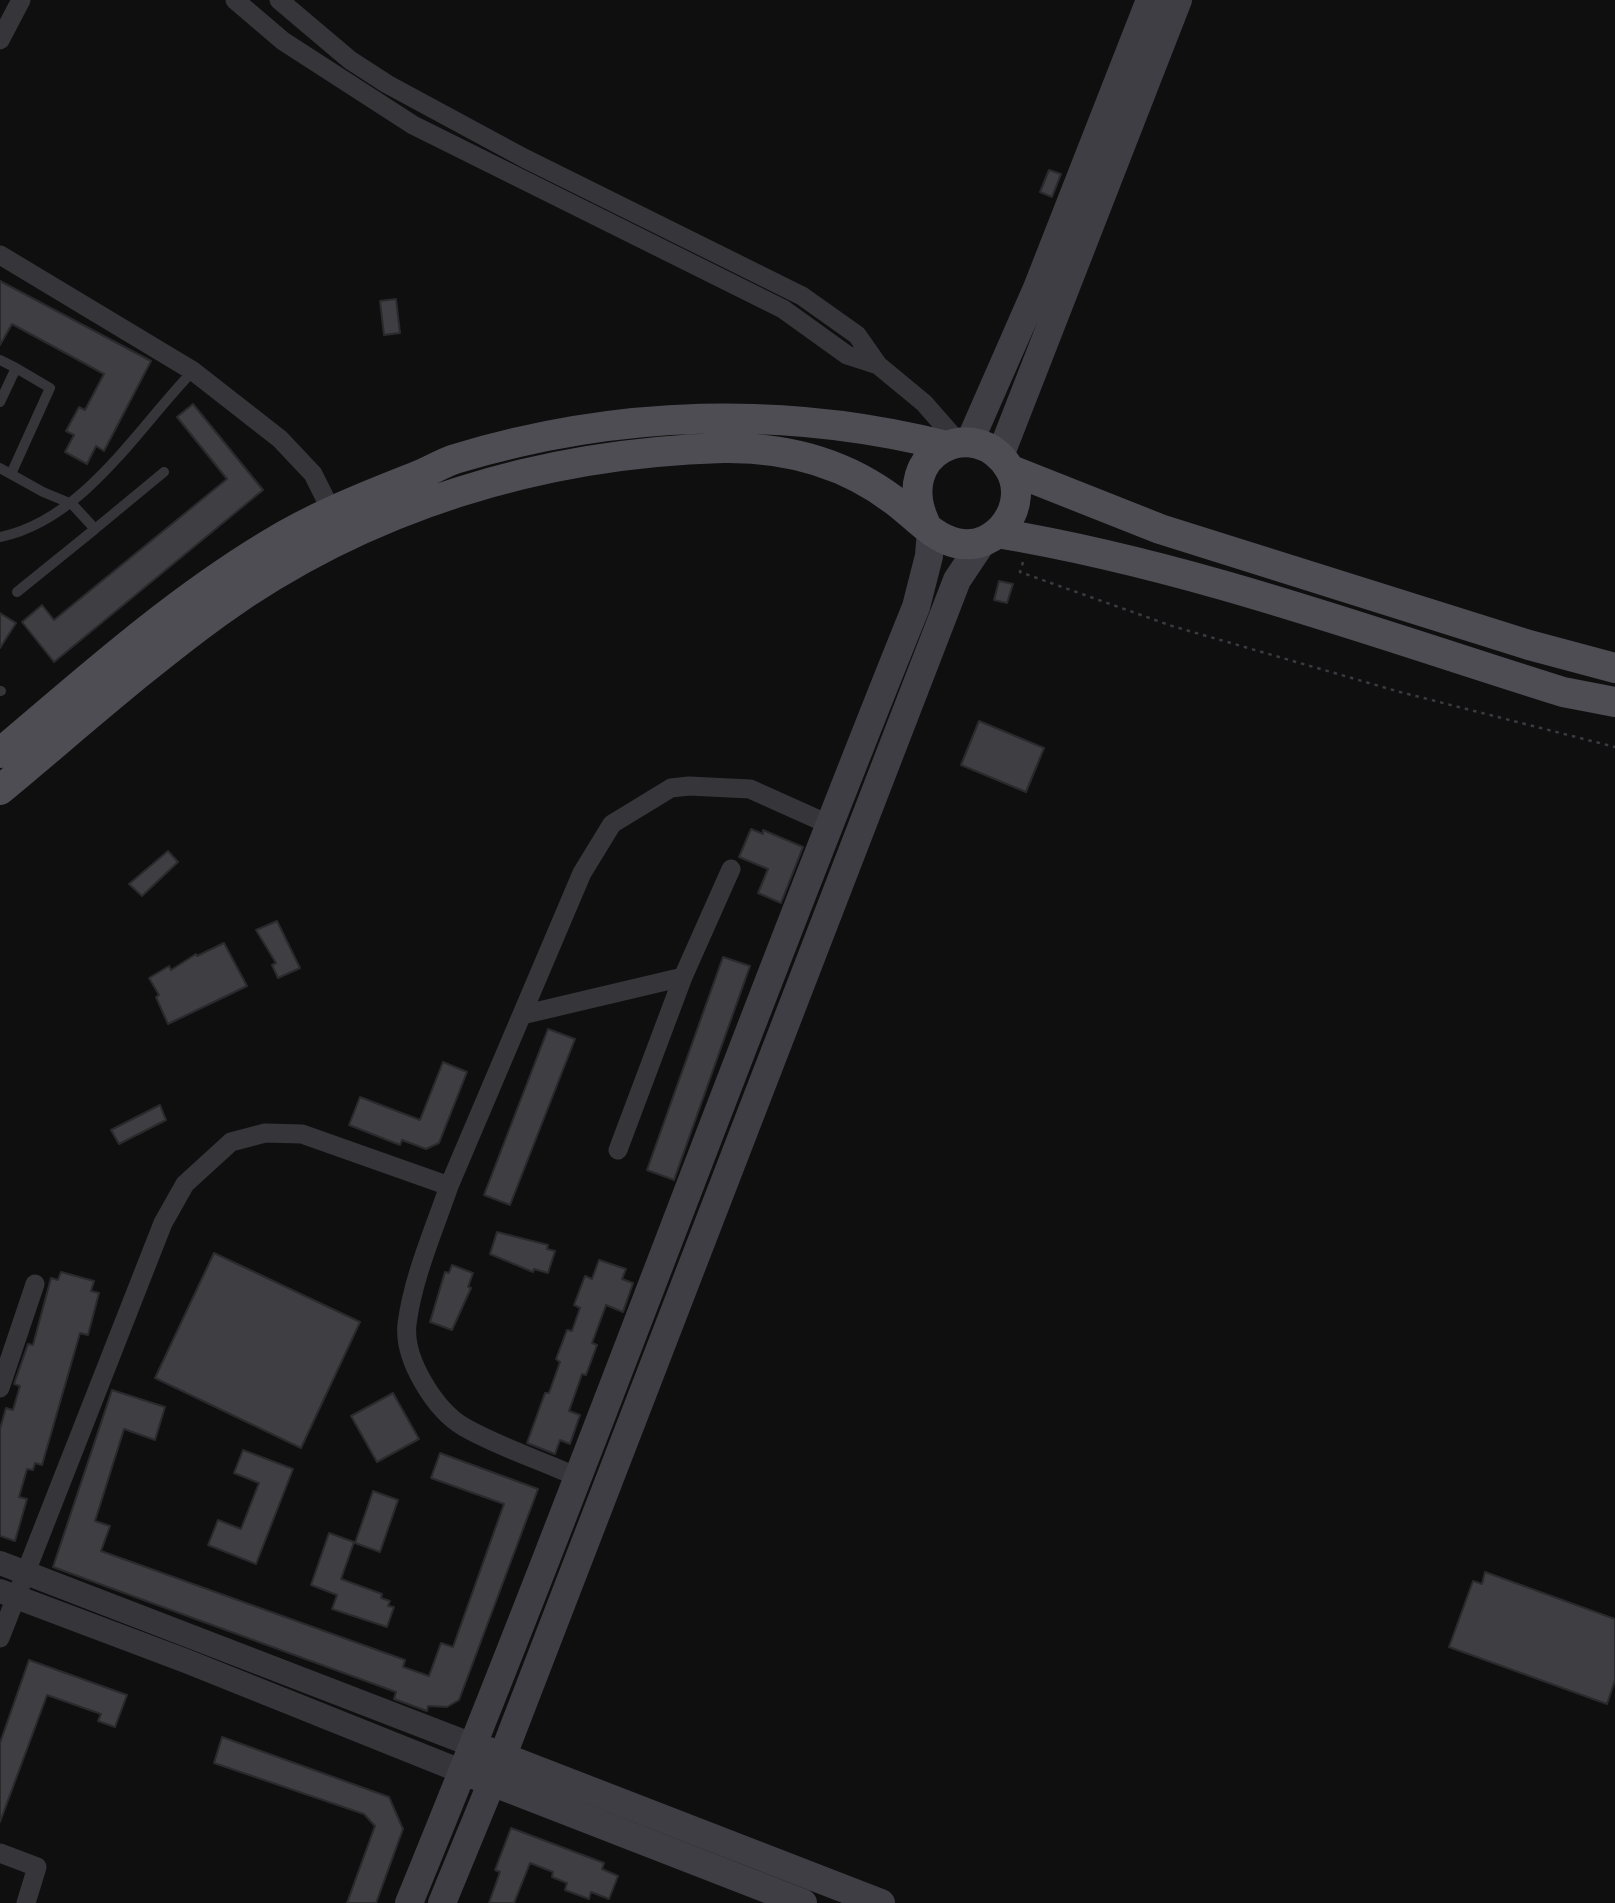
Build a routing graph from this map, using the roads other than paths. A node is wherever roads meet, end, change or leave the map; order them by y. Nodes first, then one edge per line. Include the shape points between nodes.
1 (21, 0) edge
2 (235, 0) edge
3 (279, 0) edge
4 (1150, 0) edge
5 (1178, 0) edge
6 (0, 40) edge
7 (475, 131) junction
8 (466, 152) junction
9 (0, 256) edge
10 (0, 360) edge
11 (878, 365) junction
12 (16, 368) junction
13 (193, 371) junction
14 (0, 402) edge
15 (958, 444) junction
16 (1005, 463) junction
17 (0, 468) edge
18 (164, 472) dead end
19 (11, 474) junction
20 (72, 504) junction
21 (331, 510) junction
22 (928, 527) junction
23 (95, 529) junction
24 (0, 537) edge
25 (990, 537) junction
26 (17, 592) dead end
27 (1615, 668) edge
28 (1615, 702) edge
29 (0, 753) edge
30 (0, 790) edge
31 (828, 824) junction
32 (731, 869) dead end
33 (683, 977) junction
34 (522, 1015) junction
35 (618, 1150) dead end
36 (449, 1186) junction
37 (35, 1284) dead end
38 (0, 1388) edge
39 (576, 1477) junction
40 (0, 1563) edge
41 (26, 1573) junction
42 (8, 1595) edge
43 (0, 1638) edge
44 (475, 1746) junction
45 (498, 1768) junction
46 (463, 1772) junction
47 (0, 1853) edge
48 (26, 1903) edge
49 (410, 1903) edge
50 (442, 1903) edge
51 (803, 1903) edge
52 (881, 1903) edge

1 - 6 street
2 - 8 street via 336,78
3 - 7 street via 350,60
4 - 15 main road via 1038,288
5 - 16 main road
7 - 8 street
7 - 11 street via 802,296 857,335
8 - 11 street via 783,309 847,355
9 - 13 street
10 - 12 lane
11 - 15 street via 924,402
12 - 14 lane
12 - 19 lane via 50,388
13 - 20 lane
13 - 21 street via 280,439 313,474
15 - 16 main road via 985,446
15 - 21 main road via 806,419 704,417 616,425 525,440 452,460
15 - 22 main road via 932,455 921,469 916,503
16 - 25 main road via 1016,486 1016,503 1009,520
16 - 27 main road via 1160,529
17 - 19 lane
18 - 23 lane
19 - 20 lane
20 - 23 lane
20 - 24 lane via 19,533
21 - 29 main road via 213,581
22 - 25 main road via 954,543
22 - 30 main road via 876,486 826,461 769,449 622,454 534,469 473,486 395,514 334,543 218,613
22 - 31 main road via 929,556 916,607
23 - 26 lane
25 - 28 main road via 1030,539 1111,556 1563,692
25 - 45 main road via 957,580
31 - 34 street via 750,789 689,786 671,788 612,824 582,873
31 - 39 main road
32 - 33 street
33 - 34 street
33 - 35 street
34 - 36 street
36 - 39 street via 407,1326 424,1388 444,1412 464,1426
36 - 41 street via 302,1134 265,1133 231,1142 185,1184 134,1291
37 - 38 street
39 - 44 main road
40 - 41 street
41 - 42 street
41 - 44 street
42 - 43 street
42 - 46 street
44 - 45 main road
44 - 46 main road
45 - 46 main road
45 - 50 main road
45 - 51 main road via 647,1845
45 - 52 main road
46 - 49 main road
47 - 48 street via 37,1867

